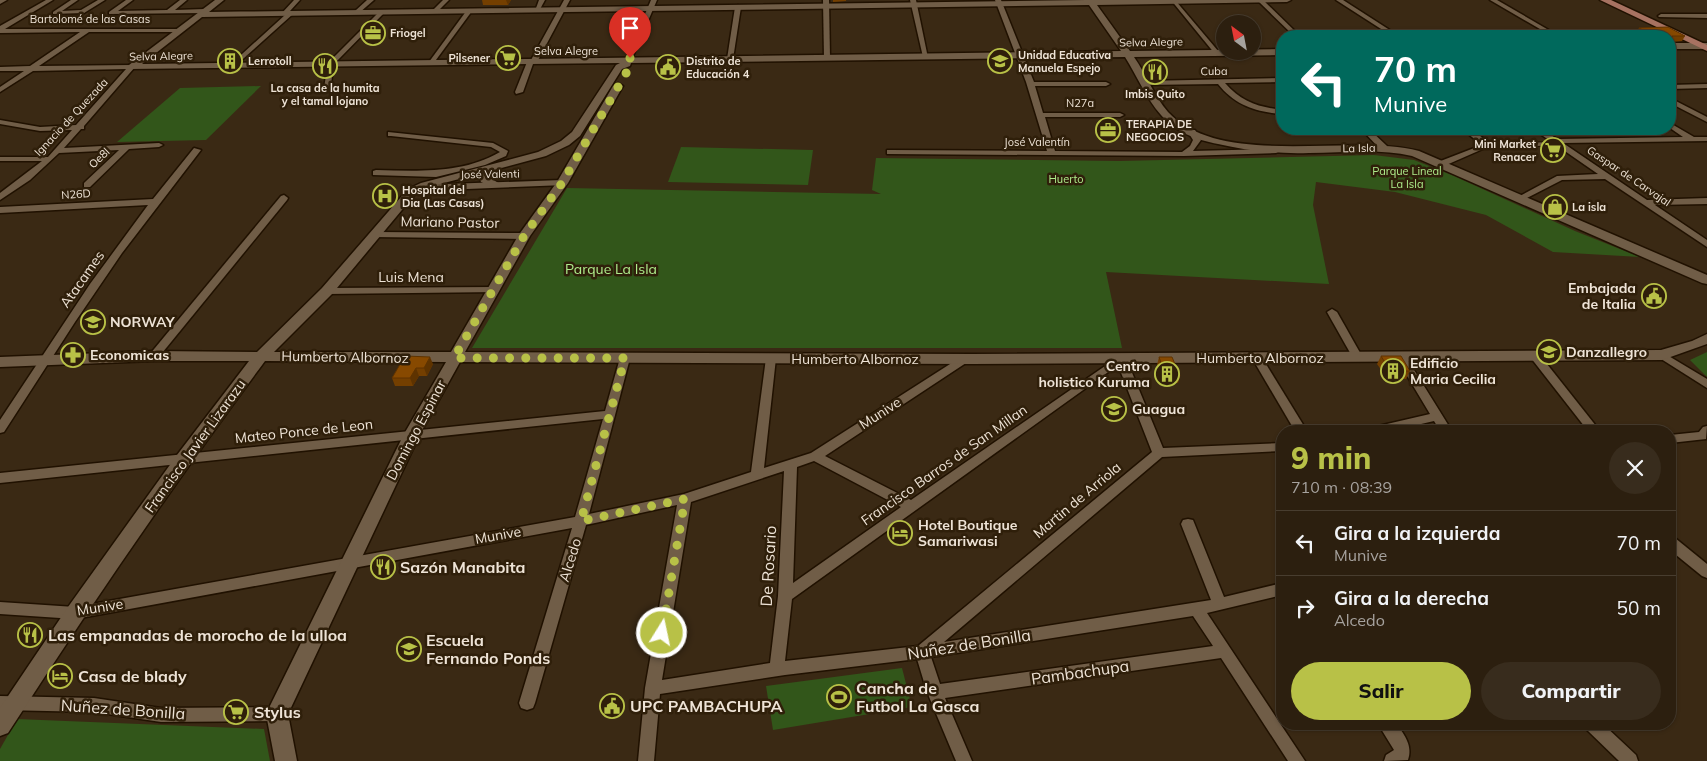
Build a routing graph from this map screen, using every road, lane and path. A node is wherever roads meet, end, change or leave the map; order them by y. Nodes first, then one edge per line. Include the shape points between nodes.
1 (4, 0) edge
2 (50, 0) edge
3 (75, 0) edge
4 (102, 0) edge
5 (130, 0) edge
6 (184, 0) edge
7 (220, 0) edge
8 (297, 0) edge
9 (371, 0) edge
10 (446, 0) edge
11 (542, 0) edge
12 (567, 0) edge
13 (1261, 0) edge
14 (1287, 0) edge
15 (1338, 0) edge
16 (1493, 0) edge
17 (1604, 0) edge
18 (1625, 0) edge
19 (1091, 1) edge
20 (1173, 1) junction
21 (0, 2) edge
22 (914, 2) edge
23 (999, 2) edge
24 (1027, 2) edge
25 (826, 3) edge
26 (652, 4) edge
27 (738, 7) junction
28 (562, 9) junction
29 (537, 10) junction
30 (435, 11) junction
31 (469, 11) junction
32 (168, 12) junction
33 (357, 12) junction
34 (382, 12) junction
35 (203, 13) junction
36 (288, 13) junction
37 (1661, 16) junction
38 (1707, 16) edge
39 (0, 30) edge
40 (88, 30) junction
41 (180, 30) junction
42 (1291, 30) edge
43 (1386, 30) edge
44 (1546, 30) edge
45 (1673, 30) edge
46 (1676, 31) edge
47 (1705, 44) edge
48 (1676, 46) edge
49 (1216, 52) edge
50 (1261, 52) edge
51 (1276, 52) edge
52 (1216, 53) edge
53 (1128, 54) junction
54 (1020, 55) junction
55 (926, 57) junction
56 (827, 58) junction
57 (730, 60) junction
58 (532, 62) junction
59 (431, 63) junction
60 (628, 63) junction
61 (330, 64) junction
62 (232, 66) junction
63 (132, 67) junction
64 (29, 68) junction
65 (0, 69) edge
66 (1276, 80) edge
67 (1220, 82) junction
68 (1030, 84) junction
69 (1106, 84) dead end
70 (1145, 84) junction
71 (326, 86) dead end
72 (1707, 86) edge
73 (1676, 87) edge
74 (0, 90) edge
75 (519, 92) dead end
76 (1676, 103) edge
77 (1276, 111) edge
78 (1692, 112) junction
79 (1707, 112) edge
80 (1039, 115) junction
81 (1120, 115) dead end
82 (1707, 120) edge
83 (0, 122) edge
84 (80, 127) junction
85 (1676, 129) edge
86 (1192, 132) junction
87 (391, 134) dead end
88 (1372, 135) edge
89 (1474, 135) edge
90 (1547, 135) edge
91 (1693, 139) junction
92 (1705, 143) edge
93 (1561, 144) junction
94 (160, 145) dead end
95 (1508, 145) dead end
96 (126, 148) junction
97 (1384, 148) junction
98 (197, 150) dead end
99 (1287, 150) junction
100 (57, 151) junction
101 (890, 152) dead end
102 (1052, 153) junction
103 (542, 154) junction
104 (1184, 154) junction
105 (0, 159) edge
106 (50, 159) junction
107 (565, 161) junction
108 (1441, 164) junction
109 (484, 166) junction
110 (376, 174) dead end
111 (1608, 176) junction
112 (562, 183) junction
113 (87, 185) dead end
114 (496, 185) junction
115 (418, 188) junction
116 (0, 197) edge
117 (284, 198) dead end
118 (1520, 198) junction
119 (1707, 201) edge
120 (154, 202) junction
121 (1648, 202) junction
122 (0, 210) edge
123 (376, 235) junction
124 (524, 236) junction
125 (1707, 244) edge
126 (1673, 265) junction
127 (1707, 269) edge
128 (1707, 280) edge
129 (494, 290) junction
130 (327, 291) junction
131 (1332, 312) dead end
132 (1707, 338) edge
133 (1662, 355) junction
134 (154, 356) junction
135 (262, 356) junction
136 (1535, 356) junction
137 (454, 358) junction
138 (625, 358) junction
139 (771, 358) junction
140 (1121, 358) junction
141 (1256, 358) junction
142 (1358, 358) junction
143 (1401, 358) junction
144 (45, 359) junction
145 (965, 359) junction
146 (0, 362) edge
147 (1707, 384) edge
148 (610, 414) junction
149 (1436, 417) junction
150 (1296, 425) edge
151 (1401, 425) edge
152 (1442, 425) edge
153 (1589, 425) edge
154 (0, 429) edge
155 (1707, 430) edge
156 (412, 434) junction
157 (1676, 439) edge
158 (1276, 447) edge
159 (1159, 453) junction
160 (815, 456) junction
161 (183, 459) junction
162 (791, 463) junction
163 (757, 474) junction
164 (0, 478) edge
165 (685, 499) junction
166 (912, 507) junction
167 (581, 521) junction
168 (1188, 524) dead end
169 (1676, 547) edge
170 (349, 562) junction
171 (1707, 572) edge
172 (1276, 590) edge
173 (785, 596) junction
174 (1220, 604) junction
175 (0, 608) edge
176 (1197, 609) junction
177 (75, 613) junction
178 (1224, 651) junction
179 (922, 652) junction
180 (777, 670) junction
181 (653, 688) junction
182 (936, 692) junction
183 (8, 703) edge
184 (527, 703) dead end
185 (276, 714) junction
186 (0, 726) edge
187 (1276, 729) edge
188 (1276, 730) edge
189 (1391, 730) edge
190 (1598, 730) edge
191 (286, 761) edge
192 (646, 761) edge
193 (964, 761) edge
194 (1297, 761) edge
195 (1392, 761) edge
196 (1630, 761) edge

1 - 21 street
2 - 39 street
3 - 4 street via 54,13 82,12
5 - 32 street via 112,13
6 - 32 street
7 - 35 street
8 - 36 street
9 - 33 street
10 - 30 street
11 - 29 street
12 - 28 street
13 - 14 street
13 - 20 street
13 - 42 street
15 - 43 street
16 - 44 street
17 - 45 main road
18 - 37 main road
19 - 20 street
19 - 24 street
19 - 53 street, La Isla
20 - 49 street
22 - 23 street
22 - 25 street
22 - 55 street
23 - 24 street
23 - 54 street
25 - 27 street
25 - 56 street
26 - 27 street
26 - 28 street
26 - 60 street, Domingo Espinar
27 - 57 street
28 - 29 street
28 - 58 street
29 - 31 street
30 - 31 street
30 - 34 street
31 - 59 street
32 - 35 street
33 - 34 street
33 - 36 street
34 - 61 street
35 - 36 street
35 - 41 street
36 - 62 street
37 - 38 street
37 - 47 main road
39 - 40 street, Bartolomé de las Casas
40 - 41 street, Bartolomé de las Casas
40 - 64 street
41 - 63 street
46 - 47 main road
47 - 48 street
50 - 51 street, Selva Alegre
52 - 53 street, Selva Alegre
53 - 54 street, Selva Alegre
53 - 70 street, La Isla
54 - 55 street, Selva Alegre
54 - 68 street
55 - 56 street, Selva Alegre
56 - 57 street, Selva Alegre
57 - 60 street, Selva Alegre
58 - 59 street, Selva Alegre
58 - 60 street, Selva Alegre
58 - 75 street
59 - 61 street, Selva Alegre
60 - 103 street, Domingo Espinar via 619,67 576,134
60 - 107 street, Domingo Espinar via 629,68
61 - 62 street, Selva Alegre
61 - 71 street
62 - 63 street, Selva Alegre
63 - 64 street, Selva Alegre
63 - 84 street, Ignacio de Quezada
64 - 65 street, Selva Alegre
64 - 74 street
66 - 67 street, Cuba
67 - 70 street, Cuba
67 - 77 street via 1232,97 1245,105
68 - 69 street
68 - 80 street
70 - 86 street, La Isla via 1166,116
72 - 73 street
76 - 78 street
78 - 79 street
78 - 82 street
80 - 81 street, N27a
80 - 102 street
83 - 84 street via 40,129
84 - 100 street, Ignacio de Quezada
85 - 91 street
86 - 99 street, La Isla via 1249,148
86 - 104 street via 1197,140 1194,147
87 - 109 street via 493,145 504,151
88 - 97 street
89 - 108 street via 1488,145
90 - 93 street, Gaspar de Carvajal
91 - 92 street
91 - 93 street
92 - 93 street
93 - 95 street
93 - 111 street, Gaspar de Carvajal
94 - 96 street
96 - 100 street
96 - 113 street, Oe8l
97 - 99 street, La Isla
97 - 108 street, La Isla via 1401,149
98 - 120 street, Atacames
99 - 104 street, José Valentín
100 - 106 street, Ignacio de Quezada
101 - 102 street, José Valentín
102 - 104 street, José Valentín
103 - 107 street
103 - 109 street, Domingo Espinar
105 - 106 street
106 - 116 street, Ignacio de Quezada
107 - 112 street, Domingo Espinar
108 - 118 street, La Isla
109 - 110 street via 432,174
109 - 114 street via 485,180
109 - 115 street, Domingo Espinar
111 - 118 street via 1560,178
111 - 121 street, Gaspar de Carvajal
112 - 114 street, José Valenti
112 - 124 street, Domingo Espinar
114 - 115 street, José Valenti
115 - 123 street, Francisco Javier Lizarazu
117 - 134 street
118 - 126 street, La Isla
119 - 121 street
120 - 122 street, N26D
120 - 144 street, Atacames
121 - 125 street, Gaspar de Carvajal
123 - 124 street, Mariano Pastor
123 - 130 street, Francisco Javier Lizarazu
124 - 129 street, Domingo Espinar
126 - 127 street, La Isla
126 - 128 street, La Isla
129 - 130 street, Luis Mena
129 - 137 street, Domingo Espinar
130 - 135 street, Francisco Javier Lizarazu
131 - 142 street
132 - 133 street, Humberto Albornoz
133 - 136 street, Humberto Albornoz
133 - 147 street
134 - 135 street, Humberto Albornoz
134 - 144 street, Humberto Albornoz
135 - 137 street, Humberto Albornoz
135 - 161 street, Francisco Javier Lizarazu
136 - 143 street, Humberto Albornoz
136 - 153 street
137 - 138 street, Humberto Albornoz
137 - 156 street, Domingo Espinar
138 - 139 street, Humberto Albornoz
138 - 148 street, Alcedo
139 - 145 street, Humberto Albornoz
139 - 163 street
140 - 141 street, Humberto Albornoz
140 - 145 street, Humberto Albornoz
140 - 159 street
140 - 166 street, Francisco Barros de San Millan
141 - 142 street, Humberto Albornoz
141 - 150 street
142 - 143 street, Humberto Albornoz
143 - 149 street
144 - 146 street, Humberto Albornoz
144 - 154 street, Atacames
145 - 160 street, Munive
148 - 156 street, Mateo Ponce de Leon
148 - 167 street, Alcedo
149 - 151 street
149 - 152 street
155 - 157 street via 1702,436
156 - 161 street, Mateo Ponce de Leon
156 - 170 street, Domingo Espinar
158 - 159 street
159 - 179 street, Martin de Arriola
160 - 162 street, Munive
160 - 166 street
161 - 164 street, Mateo Ponce de Leon
161 - 177 street, Francisco Javier Lizarazu
162 - 163 street, Munive
162 - 173 street, De Rosario
163 - 165 street, Munive
165 - 167 street, Munive
165 - 181 street
166 - 173 street, Francisco Barros de San Millan
167 - 170 street, Munive
167 - 184 street, Alcedo
168 - 174 street
169 - 171 street
170 - 177 street, Munive
170 - 185 street, Domingo Espinar
172 - 174 street, Nuñez de Bonilla
173 - 180 street, De Rosario
174 - 176 street, Nuñez de Bonilla
175 - 177 street, Munive
176 - 178 street
176 - 179 street, Nuñez de Bonilla
177 - 183 street, Francisco Javier Lizarazu
178 - 182 street, Pambachupa
178 - 187 street
179 - 180 street, Nuñez de Bonilla
179 - 182 street
180 - 181 street, Nuñez de Bonilla
181 - 192 street
182 - 193 street
183 - 185 street, Nuñez de Bonilla via 94,705 161,715
183 - 186 street, Francisco Javier Lizarazu
185 - 191 street
188 - 194 street
189 - 195 street via 1403,748 1402,754
190 - 196 street

